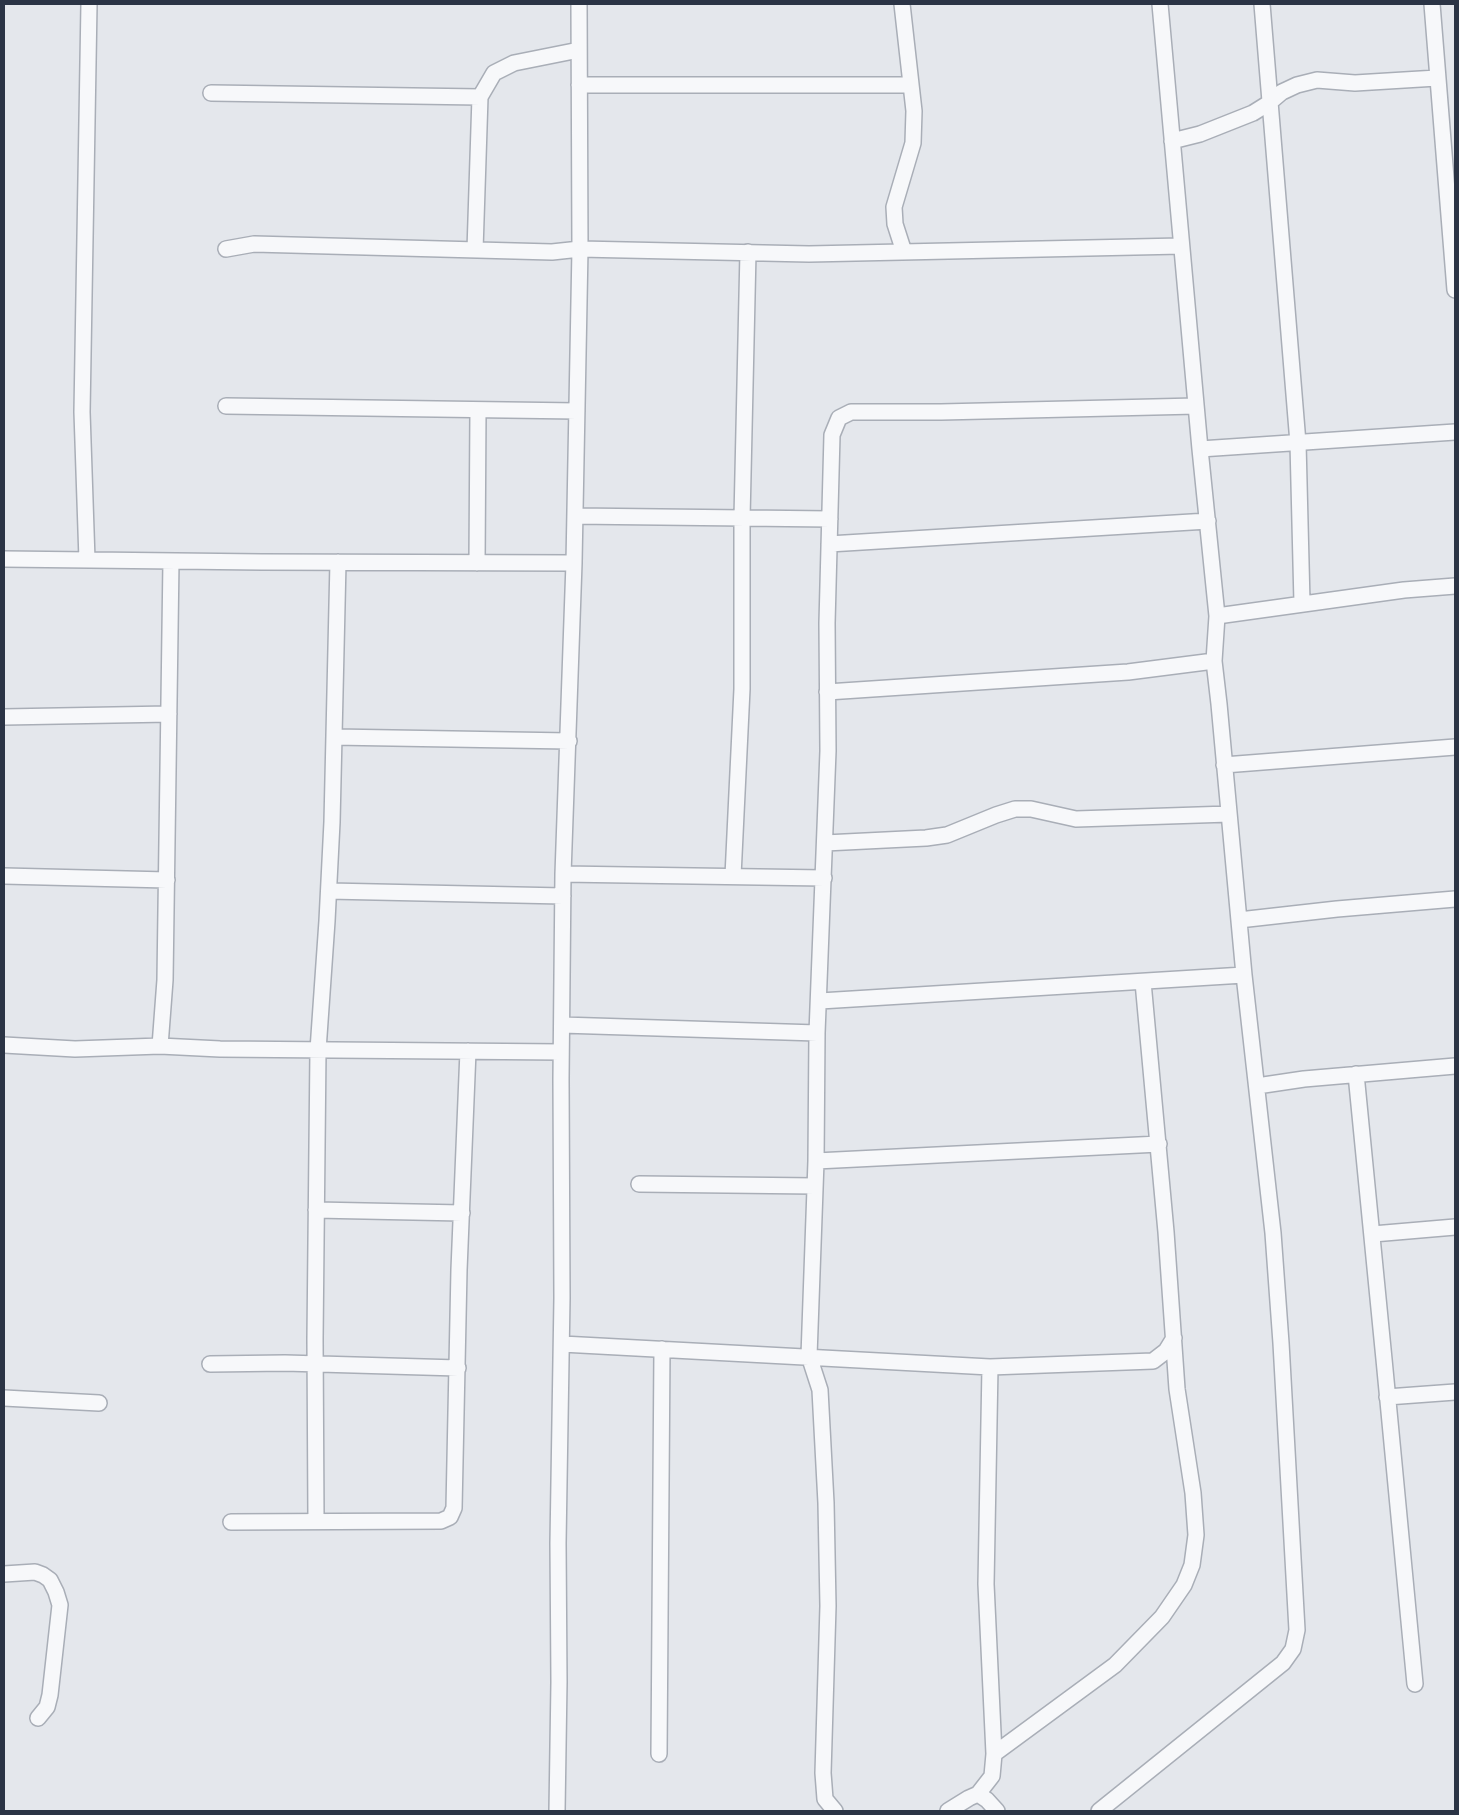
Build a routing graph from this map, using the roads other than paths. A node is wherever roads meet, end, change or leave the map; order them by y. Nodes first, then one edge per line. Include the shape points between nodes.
1 (89, 4) edge
2 (579, 4) edge
3 (902, 4) edge
4 (1160, 4) edge
5 (1262, 4) edge
6 (1432, 4) edge
7 (579, 50) junction
8 (1437, 78) junction
9 (579, 85) junction
10 (911, 85) junction
11 (211, 93) dead end
12 (480, 97) junction
13 (1269, 103) junction
14 (1172, 141) junction
15 (1181, 246) junction
16 (226, 250) dead end
17 (475, 250) junction
18 (580, 250) junction
19 (748, 252) junction
20 (904, 252) junction
21 (1455, 290) edge
22 (226, 406) dead end
23 (1196, 406) junction
24 (478, 410) junction
25 (577, 411) junction
26 (1455, 432) edge
27 (1298, 444) junction
28 (1200, 449) junction
29 (575, 516) junction
30 (742, 518) junction
31 (830, 519) junction
32 (1208, 521) junction
33 (829, 544) junction
34 (4, 559) edge
35 (87, 560) junction
36 (171, 561) junction
37 (338, 562) junction
38 (477, 563) junction
39 (574, 563) junction
40 (1455, 586) edge
41 (1302, 603) junction
42 (1217, 616) junction
43 (1214, 661) junction
44 (827, 692) junction
45 (169, 714) junction
46 (4, 717) edge
47 (334, 738) junction
48 (568, 741) junction
49 (1455, 746) edge
50 (1224, 765) junction
51 (1229, 814) junction
52 (825, 843) junction
53 (564, 874) junction
54 (4, 876) edge
55 (733, 876) junction
56 (824, 878) junction
57 (167, 880) junction
58 (329, 891) junction
59 (563, 896) junction
60 (1455, 898) edge
61 (1238, 920) junction
62 (1244, 976) junction
63 (1143, 982) junction
64 (820, 1001) junction
65 (562, 1025) junction
66 (817, 1033) junction
67 (4, 1045) edge
68 (160, 1046) junction
69 (318, 1050) junction
70 (468, 1051) junction
71 (561, 1052) junction
72 (1455, 1066) edge
73 (1356, 1074) junction
74 (1257, 1086) junction
75 (1159, 1144) junction
76 (816, 1161) junction
77 (639, 1184) dead end
78 (815, 1186) junction
79 (316, 1210) junction
80 (462, 1213) junction
81 (1455, 1227) edge
82 (1373, 1234) junction
83 (1174, 1338) junction
84 (562, 1344) junction
85 (662, 1349) junction
86 (809, 1356) junction
87 (210, 1364) dead end
88 (315, 1364) junction
89 (990, 1367) junction
90 (458, 1368) junction
91 (1455, 1392) edge
92 (1387, 1397) junction
93 (4, 1398) edge
94 (99, 1403) dead end
95 (316, 1520) junction
96 (231, 1522) dead end
97 (4, 1574) edge
98 (1415, 1684) dead end
99 (38, 1718) dead end
100 (659, 1754) dead end
101 (994, 1754) junction
102 (978, 1794) junction
103 (557, 1811) edge
104 (835, 1811) edge
105 (948, 1811) edge
106 (997, 1811) edge
107 (1099, 1811) edge

1 - 35 street via 82,412
2 - 7 street
3 - 10 street
4 - 14 street
5 - 13 street
6 - 8 street
7 - 9 street
7 - 12 street via 514,63 494,73
8 - 13 street via 1355,83 1317,80 1297,84
8 - 21 street
9 - 10 street
9 - 18 street
10 - 20 street via 913,144 894,207 894,224
11 - 12 street
12 - 17 street
13 - 14 street via 1253,113 1200,134
13 - 27 street
14 - 15 street
15 - 20 street
15 - 23 street
16 - 17 street via 254,244
17 - 18 street
18 - 19 street
18 - 25 street
19 - 20 street
19 - 30 street
22 - 24 street
23 - 28 street
23 - 31 street via 851,412 839,418 832,435
24 - 25 street
24 - 38 street
25 - 29 street
26 - 27 street
27 - 28 street
27 - 41 street
28 - 32 street
29 - 30 street
29 - 39 street
30 - 31 street
30 - 55 street via 742,689
31 - 33 street
32 - 33 street
32 - 42 street
33 - 44 street
34 - 35 street
35 - 36 street
36 - 37 street
36 - 45 street
37 - 38 street
37 - 47 street
38 - 39 street
39 - 48 street
40 - 41 street
41 - 42 street
42 - 43 street
43 - 44 street via 1128,672
43 - 50 street
44 - 52 street
45 - 46 street
45 - 57 street
47 - 48 street
47 - 58 street
48 - 53 street
49 - 50 street
50 - 51 street
51 - 52 street via 1076,819 1031,809 1015,809 947,835
51 - 61 street
52 - 56 street
53 - 55 street
53 - 59 street
54 - 57 street
55 - 56 street
56 - 64 street
57 - 68 street via 166,980
58 - 59 street
58 - 69 street
59 - 65 street
60 - 61 street
61 - 62 street
62 - 63 street
62 - 74 street
63 - 64 street
63 - 75 street
64 - 66 street
65 - 66 street
65 - 71 street
66 - 76 street
67 - 68 street via 75,1048
68 - 69 street
69 - 70 street
69 - 79 street
70 - 71 street
70 - 80 street
71 - 84 street
72 - 73 street
73 - 74 street
73 - 82 street
74 - 107 street via 1281,1343 1297,1630 1293,1649 1284,1663
75 - 76 street
75 - 83 street
76 - 78 street
77 - 78 street
78 - 86 street
79 - 80 street
79 - 88 street
80 - 90 street
81 - 82 street
82 - 92 street
83 - 89 street via 1153,1361
83 - 101 street via 1177,1388 1196,1535 1192,1565 1184,1585 1162,1617 1116,1665
84 - 85 street
84 - 103 street
85 - 86 street
85 - 100 street
86 - 89 street
86 - 104 street via 820,1390 826,1503 828,1606 823,1774 825,1799
87 - 88 street
88 - 90 street
88 - 95 street
89 - 101 street via 986,1584
90 - 95 street via 454,1508 450,1517 441,1521
91 - 92 street
92 - 98 street
93 - 94 street
95 - 96 street
97 - 99 street via 35,1572 43,1575 50,1580 60,1604 50,1695 47,1707
101 - 102 street via 992,1776
102 - 105 street
102 - 106 street

